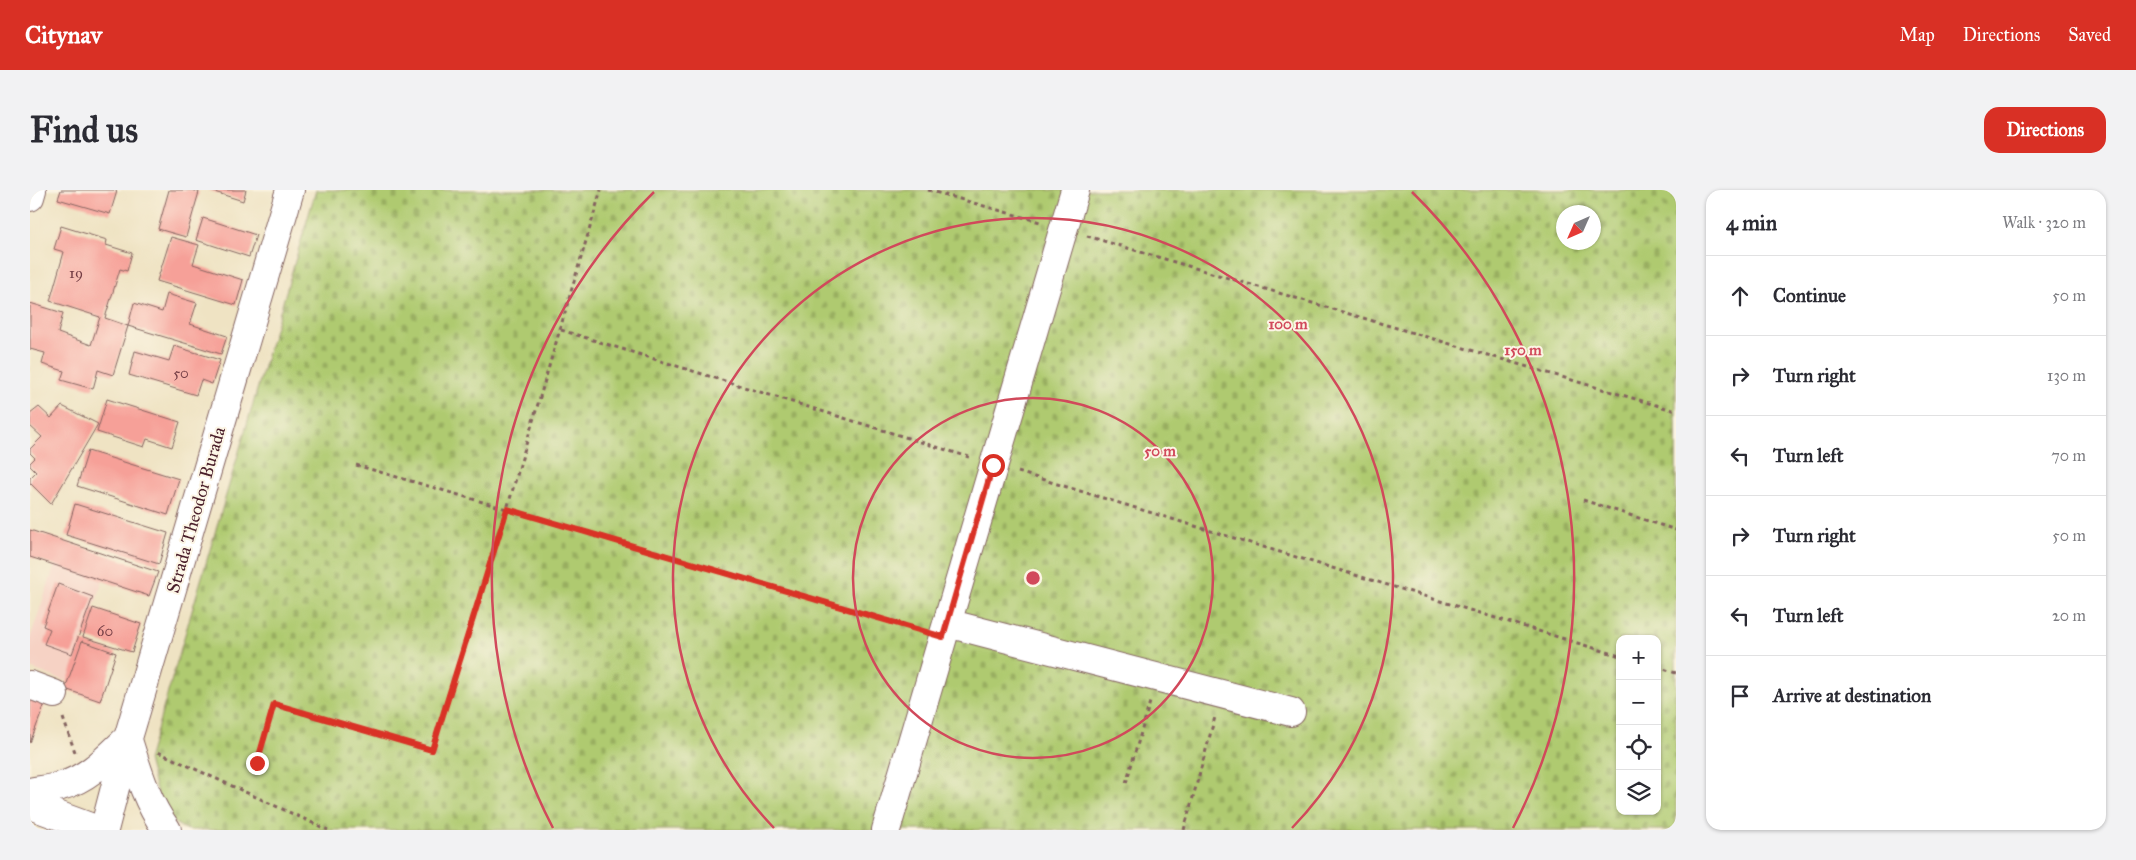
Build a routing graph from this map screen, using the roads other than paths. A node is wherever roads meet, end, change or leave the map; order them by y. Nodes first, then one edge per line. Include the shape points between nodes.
1 (32, 190) edge
2 (290, 190) edge
3 (1075, 190) edge
4 (30, 197) edge
5 (945, 630) junction
6 (1291, 712) dead end
7 (140, 744) junction
8 (30, 792) edge
9 (30, 805) edge
10 (98, 830) edge
11 (104, 830) edge
12 (167, 830) edge
13 (886, 830) edge

1 - 4 street
2 - 7 street, Strada Theodor Burada
3 - 5 street
5 - 6 street via 1157,677
5 - 13 street
7 - 8 street via 107,759 83,777 62,786
7 - 11 street, Strada Theodor Burada
7 - 12 street via 148,800
9 - 10 street

